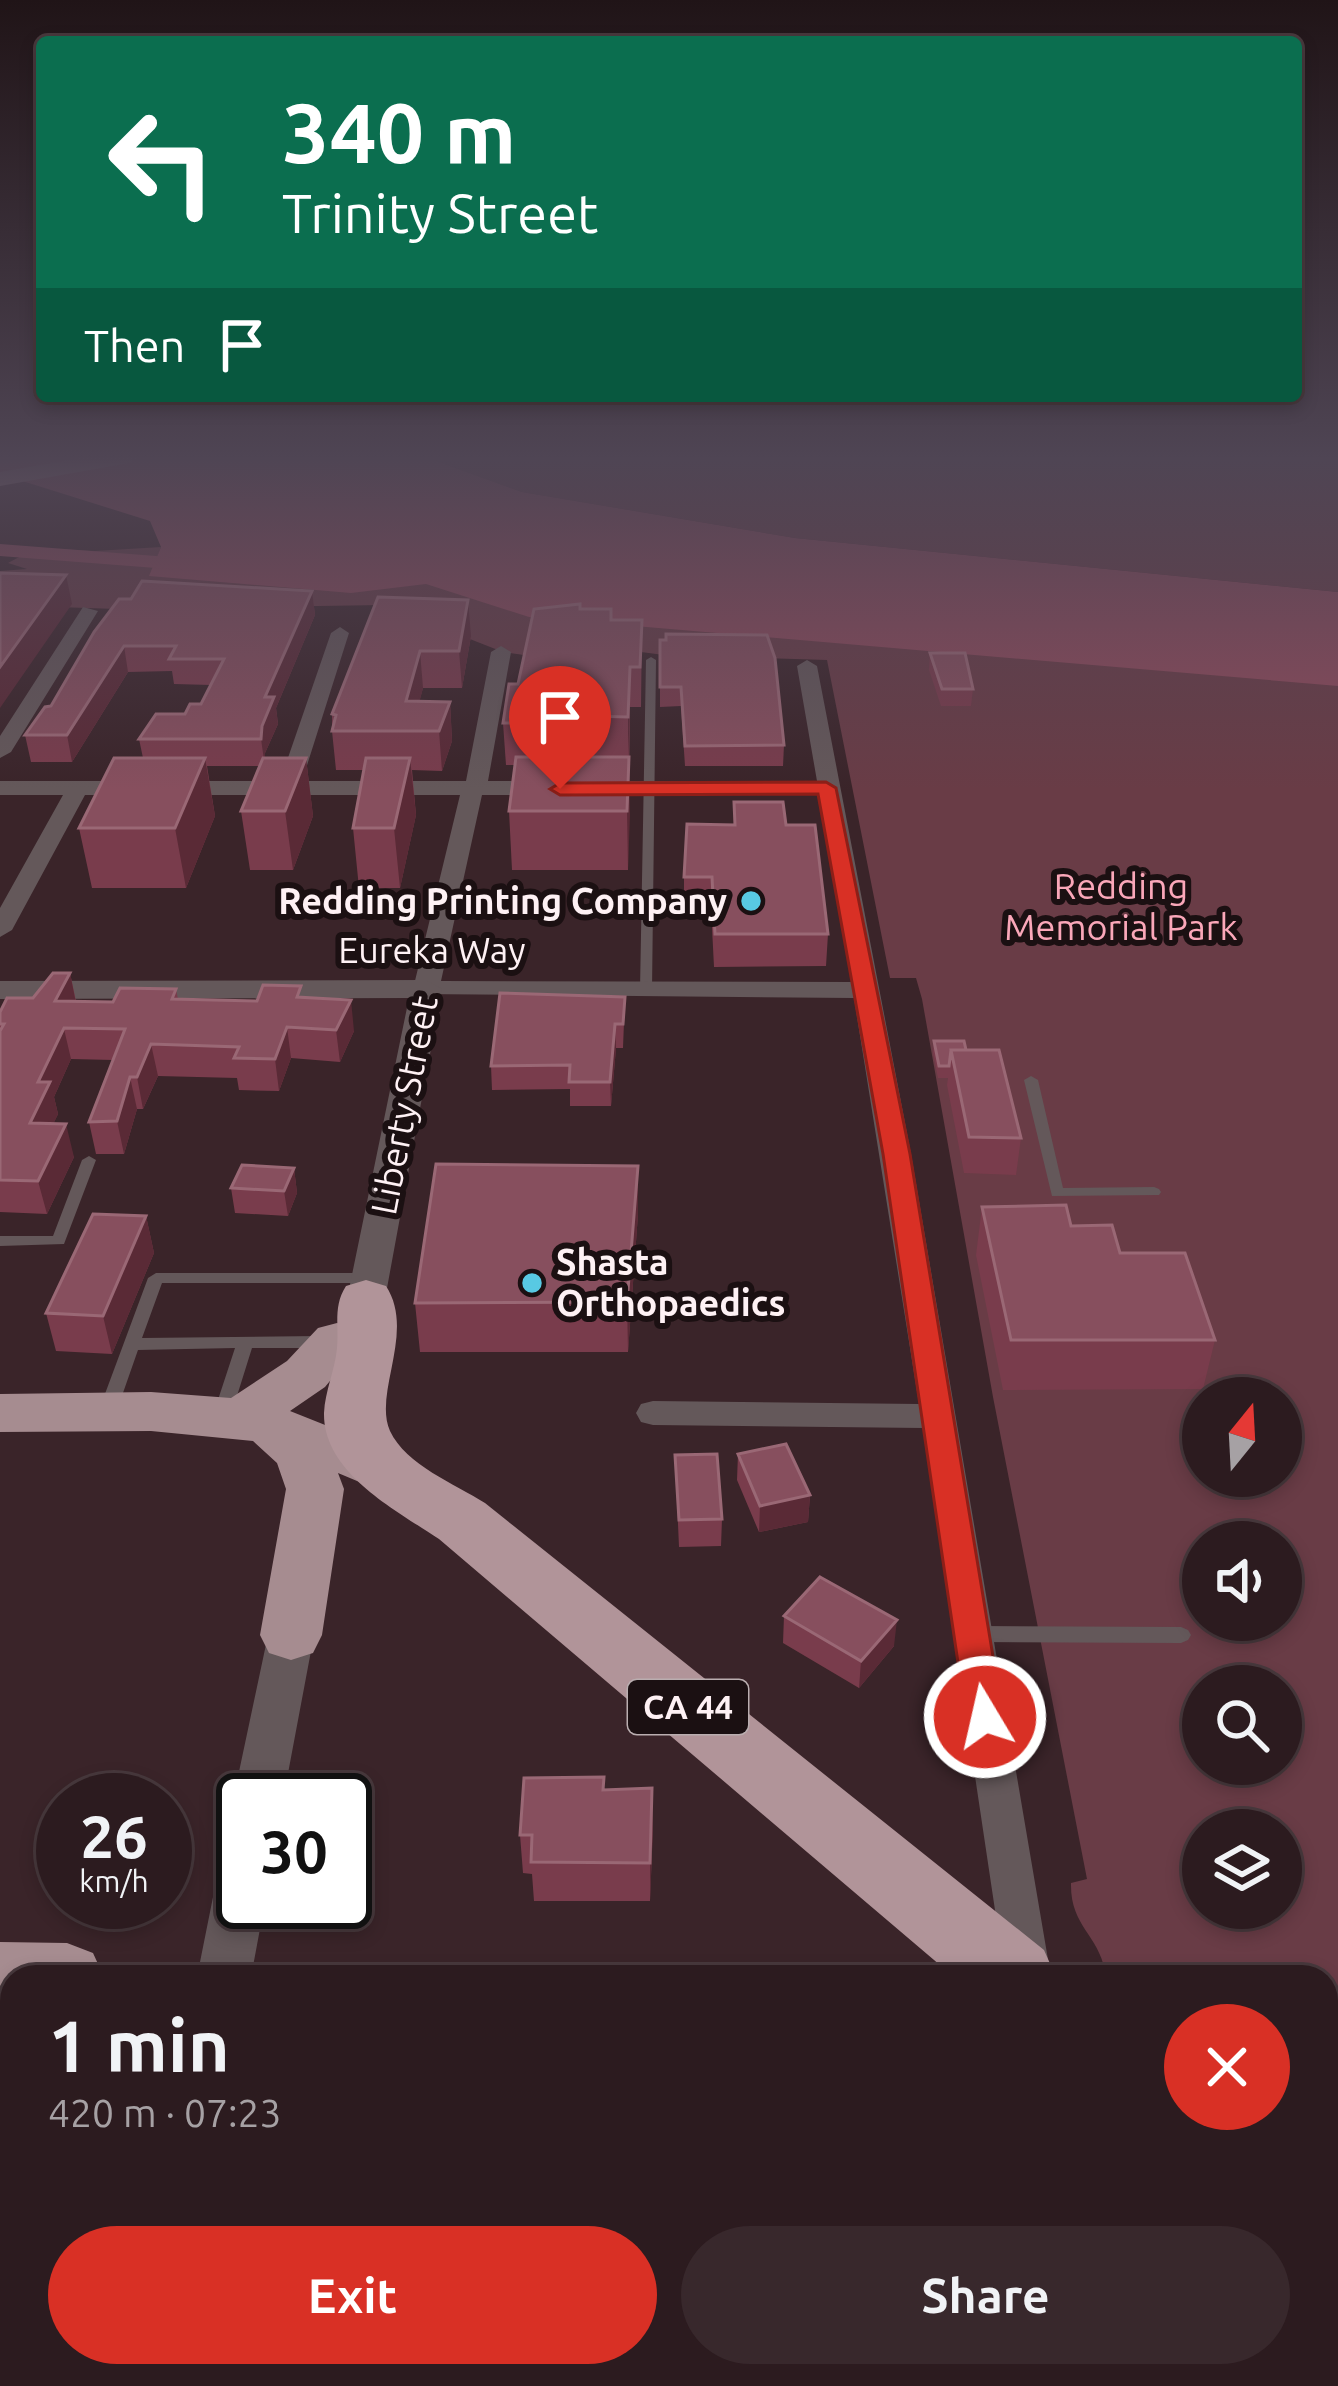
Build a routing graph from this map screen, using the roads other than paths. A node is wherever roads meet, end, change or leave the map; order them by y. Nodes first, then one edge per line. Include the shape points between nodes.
1 (89, 611) dead end
2 (340, 633) dead end
3 (501, 652) dead end
4 (651, 659) dead end
5 (807, 666) dead end
6 (0, 752) edge
7 (0, 788) edge
8 (648, 788) junction
9 (826, 788) junction
10 (77, 789) junction
11 (288, 790) junction
12 (472, 790) junction
13 (0, 930) edge
14 (426, 988) junction
15 (0, 990) edge
16 (646, 990) junction
17 (865, 990) junction
18 (1031, 1080) dead end
19 (89, 1160) dead end
20 (1154, 1192) dead end
21 (0, 1241) edge
22 (358, 1306) junction
23 (131, 1343) junction
24 (245, 1343) junction
25 (0, 1413) edge
26 (107, 1413) junction
27 (653, 1413) dead end
28 (937, 1416) junction
29 (244, 1421) junction
30 (388, 1473) junction
31 (972, 1634) junction
32 (291, 1635) joint
33 (1180, 1635) dead end
34 (263, 1773) edge
35 (233, 1929) edge
36 (226, 1965) edge
37 (1001, 1965) edge
38 (1026, 1965) edge

1 - 6 street
2 - 11 street
3 - 12 street, Liberty Street
4 - 8 lane
5 - 9 street
7 - 10 street
8 - 9 street
8 - 12 street
8 - 16 lane
9 - 17 street
10 - 11 street
10 - 13 street
11 - 12 street
12 - 14 street, Liberty Street
14 - 15 street, Eureka Way
14 - 16 street, Eureka Way
14 - 22 street, Liberty Street
16 - 17 street, Eureka Way
17 - 28 street
18 - 20 lane via 1057,1193
19 - 21 lane via 59,1240
22 - 23 lane via 156,1278
22 - 24 lane
22 - 29 highway via 306,1374
22 - 30 highway via 367,1348 357,1429
23 - 24 lane
23 - 26 lane
24 - 29 lane
25 - 26 highway, CA 44
26 - 29 highway, CA 44
27 - 28 street
28 - 31 street
29 - 30 highway, CA 44
29 - 32 highway via 302,1453 315,1490
30 - 37 highway, CA 44 via 462,1521
31 - 33 lane
31 - 38 street
32 - 34 street
35 - 36 street

